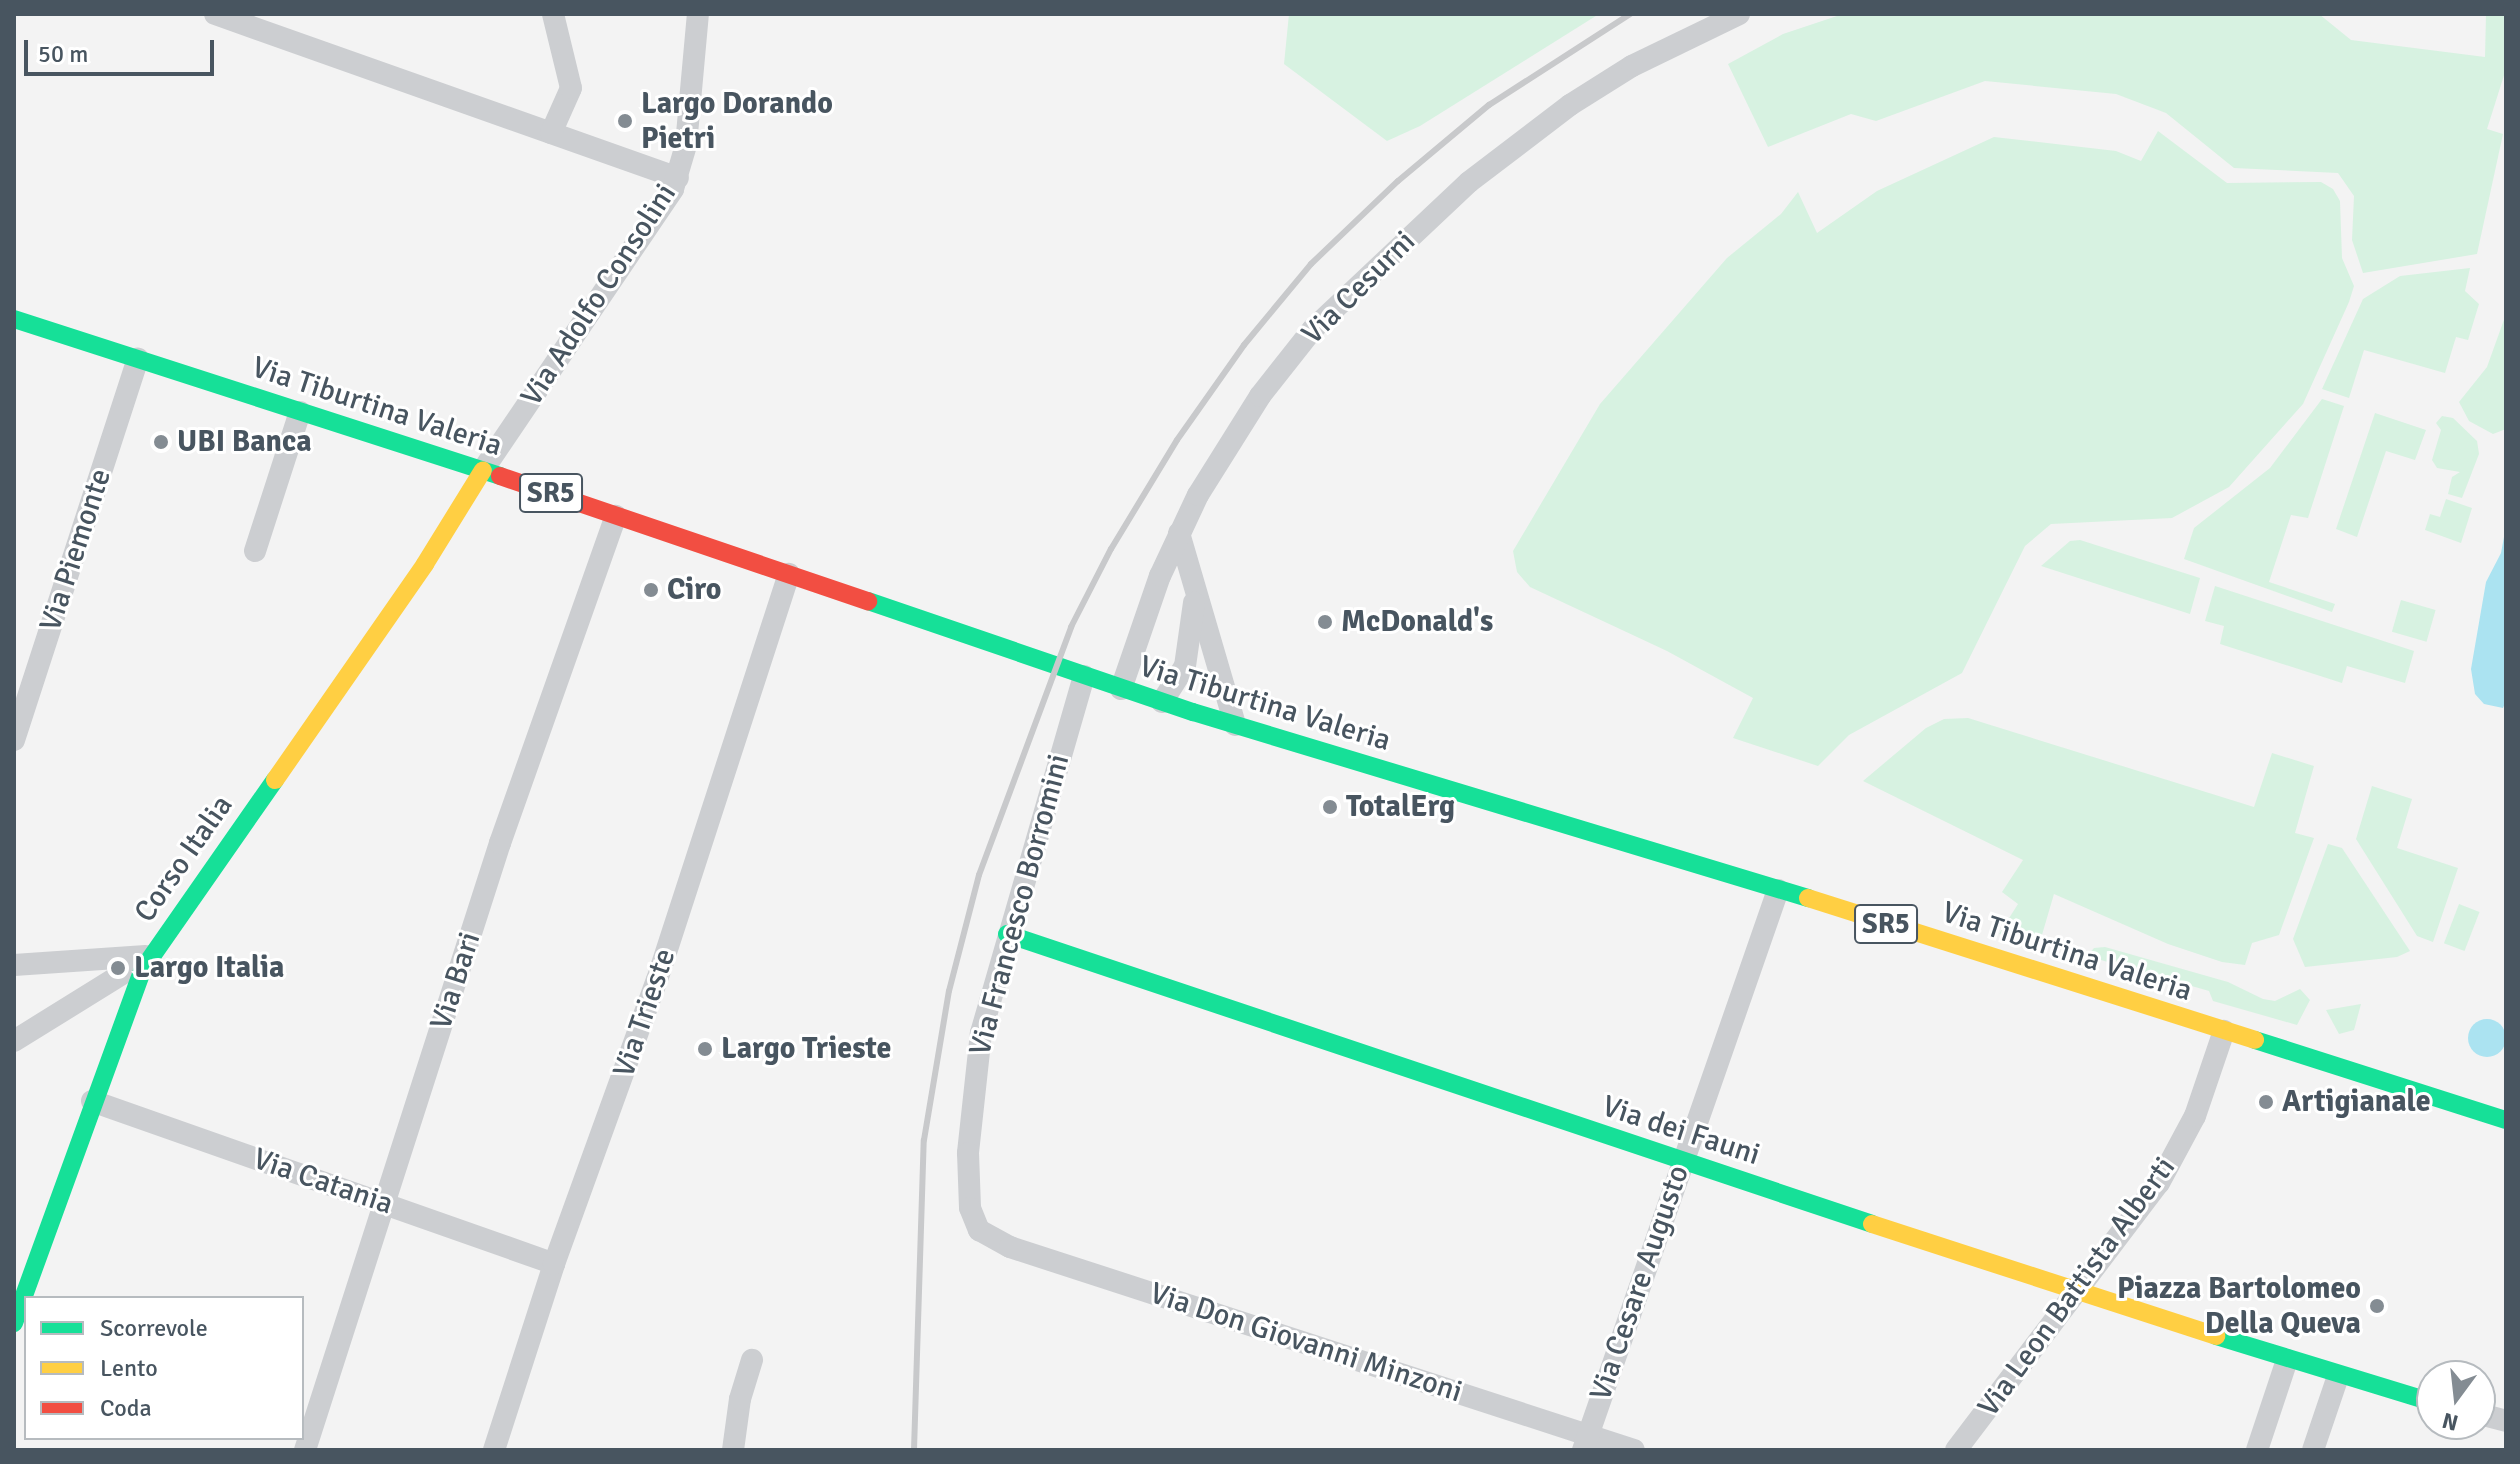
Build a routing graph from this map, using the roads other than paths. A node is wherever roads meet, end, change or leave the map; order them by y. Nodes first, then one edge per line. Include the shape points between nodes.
1 (215, 14) edge
2 (553, 14) edge
3 (698, 14) edge
4 (1739, 14) edge
5 (551, 133) junction
6 (678, 178) junction
7 (14, 319) edge
8 (138, 359) junction
9 (300, 412) junction
10 (483, 470) junction
11 (616, 516) junction
12 (1179, 533) junction
13 (255, 551) dead end
14 (789, 574) junction
15 (1196, 590) junction
16 (1084, 676) junction
17 (1121, 689) junction
18 (1162, 702) junction
19 (1235, 725) junction
20 (14, 740) edge
21 (1778, 890) junction
22 (1007, 934) junction
23 (151, 956) junction
24 (14, 965) edge
25 (2224, 1031) junction
26 (14, 1041) edge
27 (92, 1101) junction
28 (2506, 1120) edge
29 (1683, 1163) junction
30 (383, 1204) junction
31 (979, 1230) joint
32 (554, 1264) junction
33 (21, 1281) edge
34 (2082, 1290) junction
35 (14, 1323) edge
36 (752, 1360) dead end
37 (2287, 1360) junction
38 (2338, 1376) junction
39 (2416, 1398) edge
40 (308, 1420) edge
41 (1585, 1442) edge
42 (305, 1450) edge
43 (494, 1450) edge
44 (733, 1450) edge
45 (1634, 1450) edge
46 (1956, 1450) edge
47 (2257, 1450) edge
48 (2313, 1450) edge

1 - 5 street
2 - 5 street via 571,88
3 - 6 street, Via Adolfo Consolini via 688,130
4 - 12 street, Via Cesurni via 1632,66 1570,105 1469,182 1371,271 1313,329 1260,396
5 - 6 street
6 - 10 street, Via Adolfo Consolini
7 - 8 main road, Via Tiburtina Valeria / SR5
8 - 9 main road, Via Tiburtina Valeria / SR5
8 - 20 street, Via Piemonte
9 - 10 main road, Via Tiburtina Valeria / SR5
9 - 13 street
10 - 11 main road, Via Tiburtina Valeria / SR5
10 - 23 main road, Corso Italia via 425,564
11 - 14 main road, Via Tiburtina Valeria / SR5
11 - 30 street, Via Bari via 500,843
12 - 15 street
12 - 17 street, Via Cesurni
14 - 16 main road, Via Tiburtina Valeria / SR5
14 - 32 street, Via Trieste via 657,980
15 - 18 street via 1188,658
15 - 19 street
16 - 17 main road, Via Tiburtina Valeria / SR5
16 - 22 street, Via Francesco Borromini
17 - 18 main road, Via Tiburtina Valeria / SR5
18 - 19 main road, Via Tiburtina Valeria / SR5
19 - 21 main road, Via Tiburtina Valeria / SR5
21 - 25 main road, Via Tiburtina Valeria / SR5
21 - 29 street, Via Cesare Augusto
22 - 29 main road, Via dei Fauni
22 - 31 street, Via Francesco Borromini via 981,1033 970,1111 969,1199
23 - 24 street
23 - 26 street
23 - 27 main road, Corso Italia
25 - 28 main road, Via Tiburtina Valeria / SR5
25 - 34 street, Via Leon Battista Alberti via 2187,1134 2159,1183
27 - 30 street, Via Catania
27 - 33 main road, Corso Italia
29 - 34 main road, Via dei Fauni
29 - 41 street, Via Cesare Augusto
30 - 32 street, Via Catania
30 - 40 street, Via Bari
31 - 41 street, Via Don Giovanni Minzoni via 1010,1247
32 - 43 street, Via Trieste
33 - 35 main road, Corso Italia
34 - 37 main road, Via dei Fauni
34 - 46 street, Via Leon Battista Alberti
36 - 44 street
37 - 38 main road, Via dei Fauni
37 - 47 street
38 - 39 main road, Via dei Fauni
38 - 48 street
40 - 42 street, Via Bari
41 - 45 street, Via Don Giovanni Minzoni

